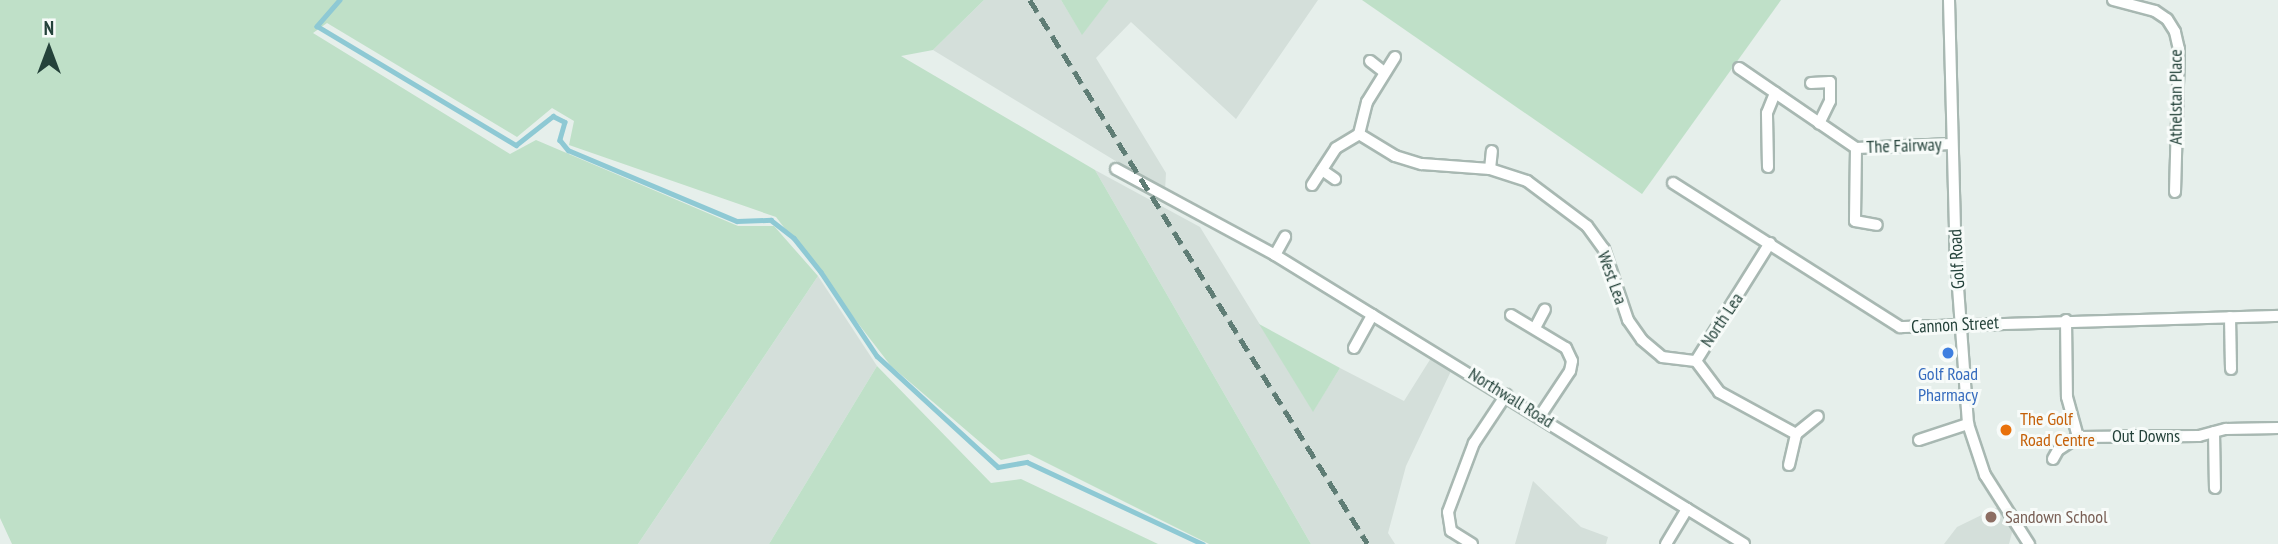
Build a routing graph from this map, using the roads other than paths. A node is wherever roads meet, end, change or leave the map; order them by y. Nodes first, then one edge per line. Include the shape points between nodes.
1 (1949, 0) edge
2 (2113, 0) edge
3 (1395, 57) dead end
4 (1370, 61) dead end
5 (1740, 68) dead end
6 (1384, 72) junction
7 (1811, 83) dead end
8 (1775, 93) junction
9 (1819, 124) junction
10 (1359, 134) junction
11 (1952, 144) junction
12 (1856, 148) junction
13 (1492, 152) dead end
14 (1768, 167) dead end
15 (1116, 169) dead end
16 (1490, 169) junction
17 (1322, 170) junction
18 (1335, 178) dead end
19 (1673, 183) dead end
20 (1312, 185) dead end
21 (2175, 192) dead end
22 (1877, 225) dead end
23 (1285, 237) dead end
24 (1770, 243) junction
25 (1275, 255) junction
26 (1545, 309) dead end
27 (1372, 315) junction
28 (1511, 315) dead end
29 (2278, 316) edge
30 (2230, 317) junction
31 (2066, 320) junction
32 (1961, 324) junction
33 (1535, 328) junction
34 (1354, 348) dead end
35 (1696, 361) junction
36 (2231, 369) dead end
37 (1506, 395) junction
38 (1539, 416) junction
39 (1818, 416) dead end
40 (1968, 424) junction
41 (2278, 428) edge
42 (2214, 432) junction
43 (1796, 434) junction
44 (2078, 437) junction
45 (1919, 440) dead end
46 (2053, 459) dead end
47 (1789, 465) dead end
48 (2215, 488) dead end
49 (1687, 509) junction
50 (1472, 544) edge
51 (1666, 544) edge
52 (1744, 544) edge
53 (2029, 544) edge

1 - 11 street, Golf Road
2 - 21 street, Athelstan Place via 2155,11 2175,32 2179,49
3 - 6 street
4 - 6 street
5 - 8 street, The Fairway
6 - 10 street via 1367,102
7 - 9 street via 1830,82 1830,101
8 - 9 street, The Fairway
8 - 14 street via 1767,113
9 - 12 street, The Fairway
10 - 16 street, West Lea via 1395,156 1422,164
10 - 17 street via 1336,148
11 - 12 street, The Fairway
11 - 32 street, Golf Road
12 - 22 street, The Fairway via 1856,220
13 - 16 street
15 - 25 street, Northwall Road
16 - 35 street, West Lea via 1527,181 1587,226 1604,249 1628,320 1642,340 1662,358
17 - 18 street
17 - 20 street
19 - 24 street, Cannon Street
23 - 25 street
24 - 32 street, Cannon Street via 1900,327
24 - 35 street, North Lea
25 - 27 street, Northwall Road
26 - 33 street
27 - 34 street
27 - 37 street, Northwall Road
28 - 33 street
29 - 30 street, Cannon Street
30 - 31 street, Cannon Street
30 - 36 street
31 - 32 street, Cannon Street
31 - 44 street via 2068,407
32 - 40 street, Golf Road
33 - 38 street via 1566,348 1572,361
35 - 43 street, North Lea via 1719,392
37 - 38 street, Northwall Road
37 - 50 street via 1474,443 1448,512 1451,531
38 - 49 street, Northwall Road
39 - 43 street
40 - 45 street
40 - 53 street, Golf Road via 1985,475
41 - 42 street, Out Downs
42 - 44 street, Out Downs
42 - 48 street
43 - 47 street
44 - 46 street
49 - 51 street
49 - 52 street, Northwall Road

